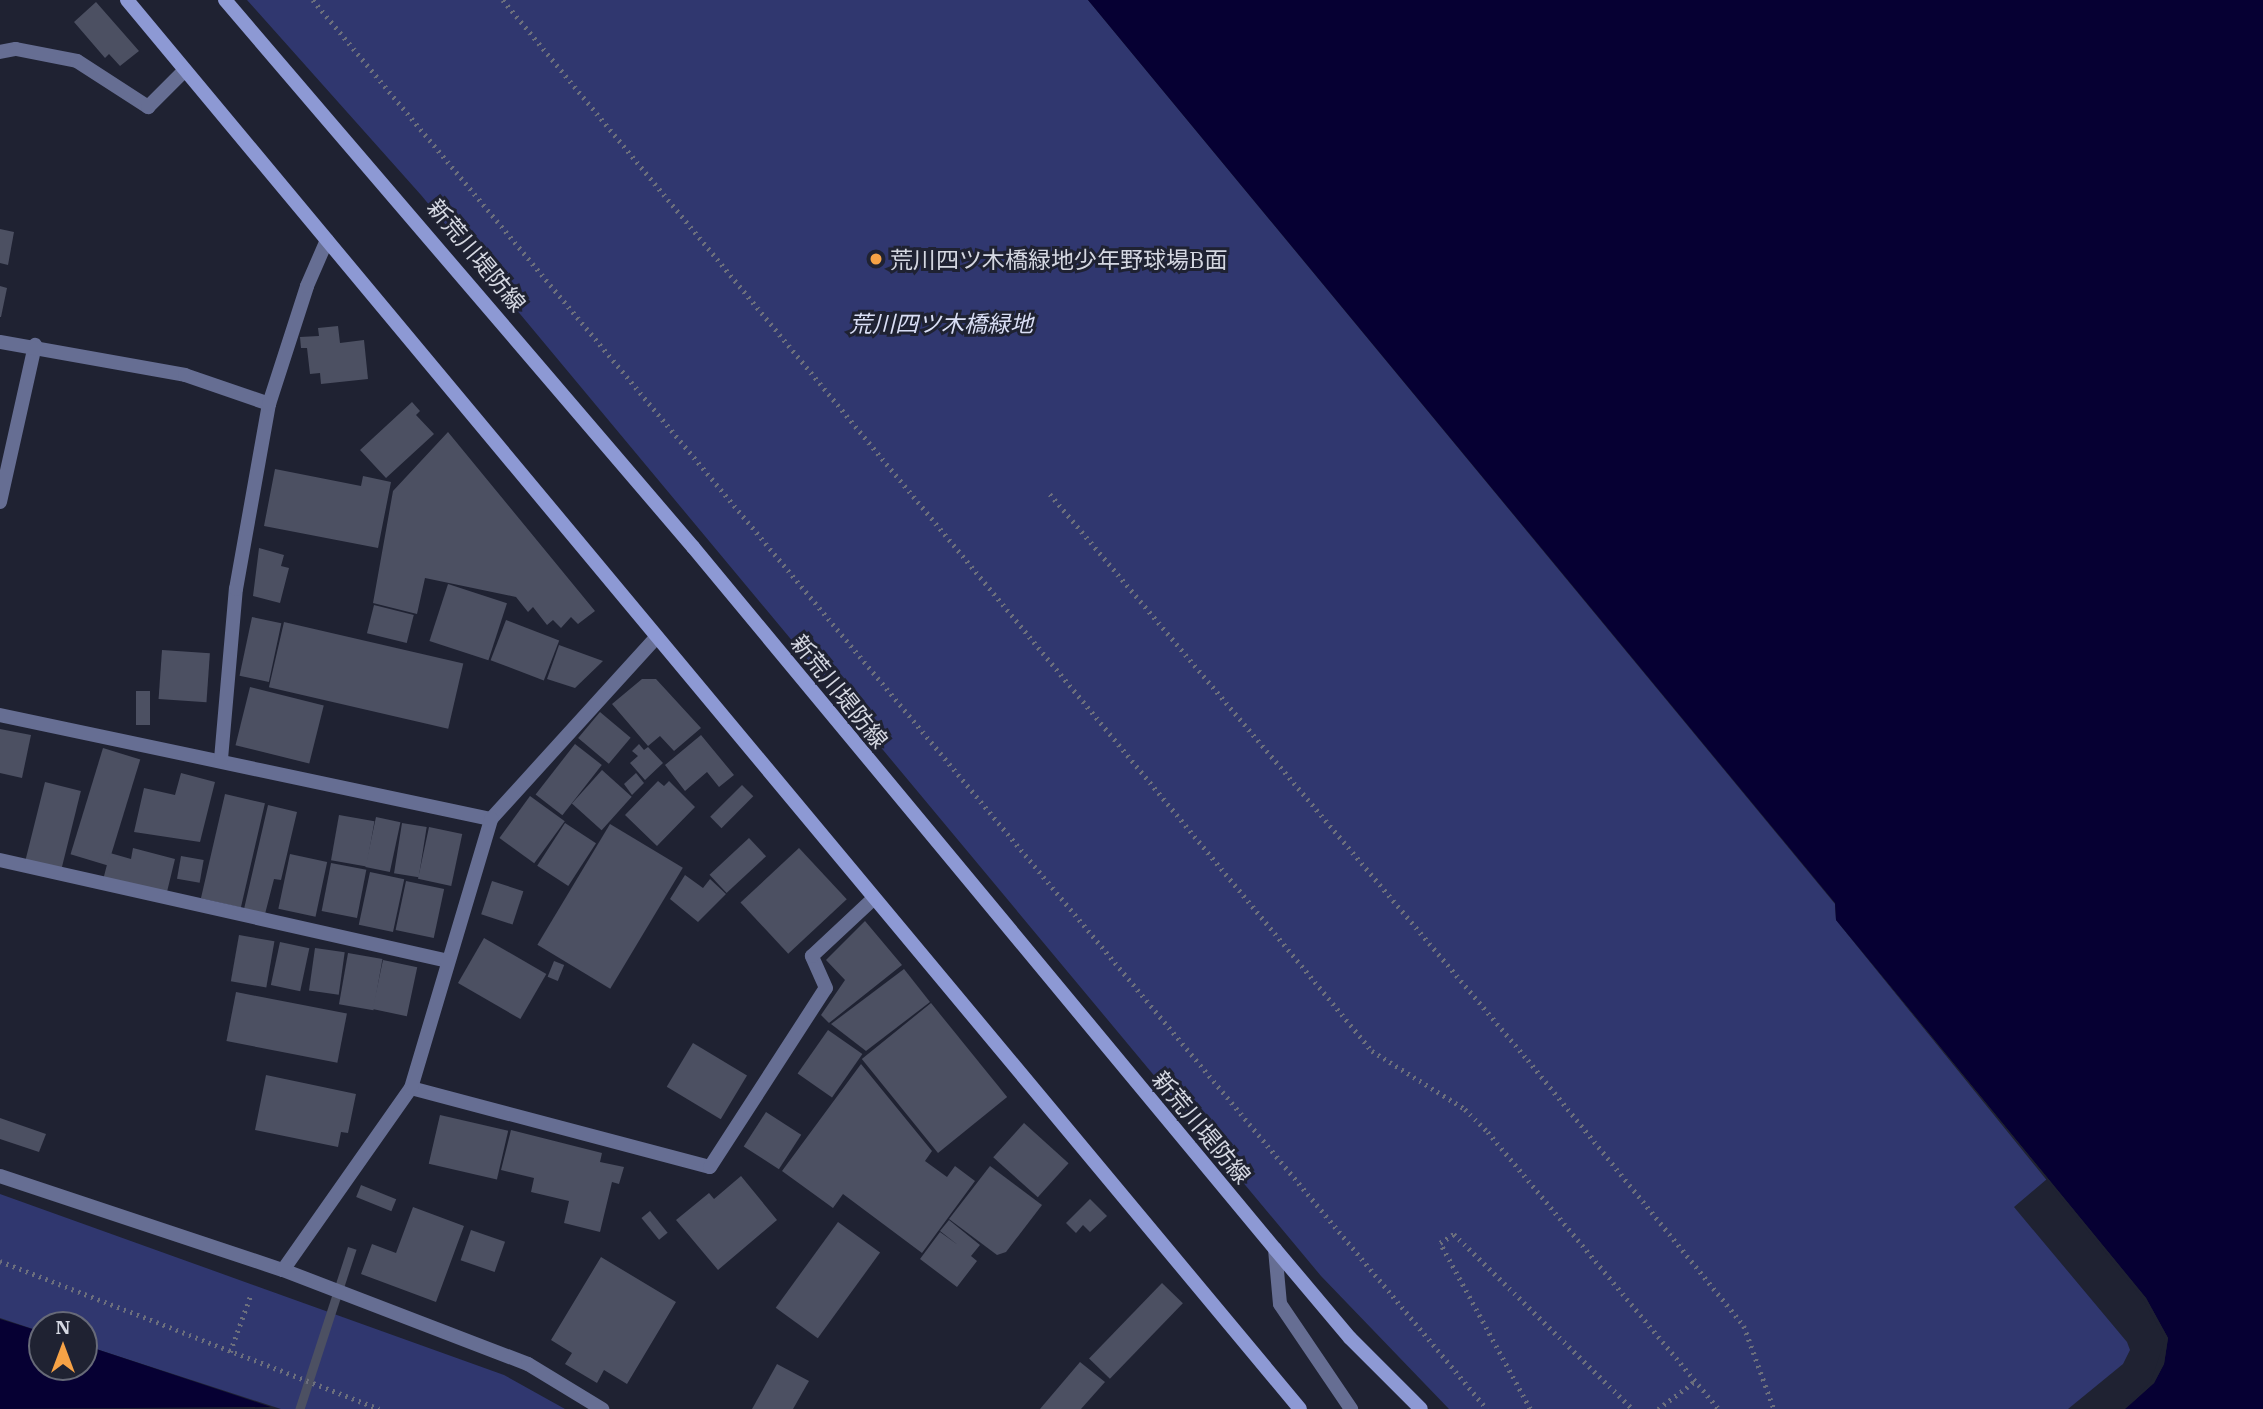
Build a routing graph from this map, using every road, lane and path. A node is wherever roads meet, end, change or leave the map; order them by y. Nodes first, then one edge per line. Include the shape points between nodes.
1 (127, 0) edge
2 (225, 0) edge
3 (313, 0) edge
4 (503, 0) edge
5 (0, 52) edge
6 (185, 70) junction
7 (327, 240) junction
8 (0, 342) edge
9 (35, 345) junction
10 (269, 404) junction
11 (1050, 494) dead end
12 (0, 502) edge
13 (655, 639) junction
14 (0, 715) edge
15 (221, 760) junction
16 (491, 819) junction
17 (0, 860) edge
18 (873, 899) junction
19 (448, 961) junction
20 (411, 1088) junction
21 (0, 1176) edge
22 (1275, 1249) junction
23 (0, 1261) edge
24 (283, 1270) junction
25 (251, 1294) dead end
26 (230, 1352) junction
27 (1695, 1381) junction
28 (379, 1409) edge
29 (602, 1409) edge
30 (1300, 1409) edge
31 (1351, 1409) edge
32 (1421, 1409) edge
33 (1487, 1409) edge
34 (1530, 1409) edge
35 (1633, 1409) edge
36 (1658, 1409) edge
37 (1719, 1409) edge
38 (1774, 1409) edge

1 - 6 main road
2 - 22 main road, 新荒川堤防線 via 693,547
3 - 33 path
4 - 27 path via 1372,1051 1465,1110 1488,1132
5 - 6 street via 16,49 77,61 148,107
6 - 7 main road
7 - 10 street via 306,286
7 - 13 main road
8 - 9 street
9 - 10 street via 185,375
9 - 12 street
10 - 15 street via 236,589
11 - 38 path via 1528,1060 1744,1326
13 - 16 street
13 - 18 main road
14 - 15 street
15 - 16 street
16 - 19 street
17 - 19 street
18 - 20 street via 812,956 826,988 710,1167
18 - 30 main road
19 - 20 street
20 - 24 street
21 - 24 street
22 - 31 street via 1280,1304
22 - 32 main road, 新荒川堤防線 via 1350,1338
23 - 26 path
24 - 29 street via 528,1364
25 - 26 path
26 - 28 path
27 - 36 path
27 - 37 path
34 - 35 path via 1440,1243 1454,1234

